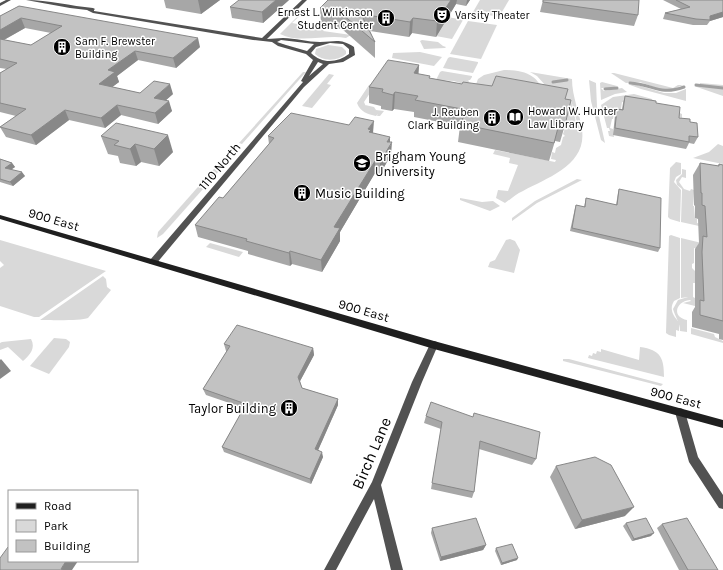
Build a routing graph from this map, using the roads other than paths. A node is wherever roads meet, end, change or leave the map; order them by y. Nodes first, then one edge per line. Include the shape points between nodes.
1 (9, 0) edge
2 (28, 0) edge
3 (304, 0) edge
4 (0, 5) edge
5 (263, 40) junction
6 (273, 42) junction
7 (319, 43) junction
8 (308, 53) junction
9 (316, 60) junction
10 (328, 62) junction
11 (302, 86) junction
12 (0, 217) edge
13 (153, 262) junction
14 (434, 345) junction
15 (680, 412) junction
16 (723, 424) edge
17 (376, 486) junction
18 (723, 504) edge
19 (330, 570) edge
20 (397, 570) edge

1 - 4 street
2 - 5 street
3 - 5 street
5 - 6 street
6 - 7 street via 281,40
6 - 8 street
7 - 8 street
7 - 10 street via 337,42 352,48 352,55 348,58
8 - 9 street
9 - 10 street
9 - 11 street
10 - 11 street
11 - 13 street, 1110 North
12 - 13 main road, 900 East
13 - 14 main road, 900 East
14 - 15 main road, 900 East
14 - 17 street, Birch Lane
15 - 16 main road, 900 East
15 - 18 street via 693,459
17 - 19 street, Birch Lane
17 - 20 street

